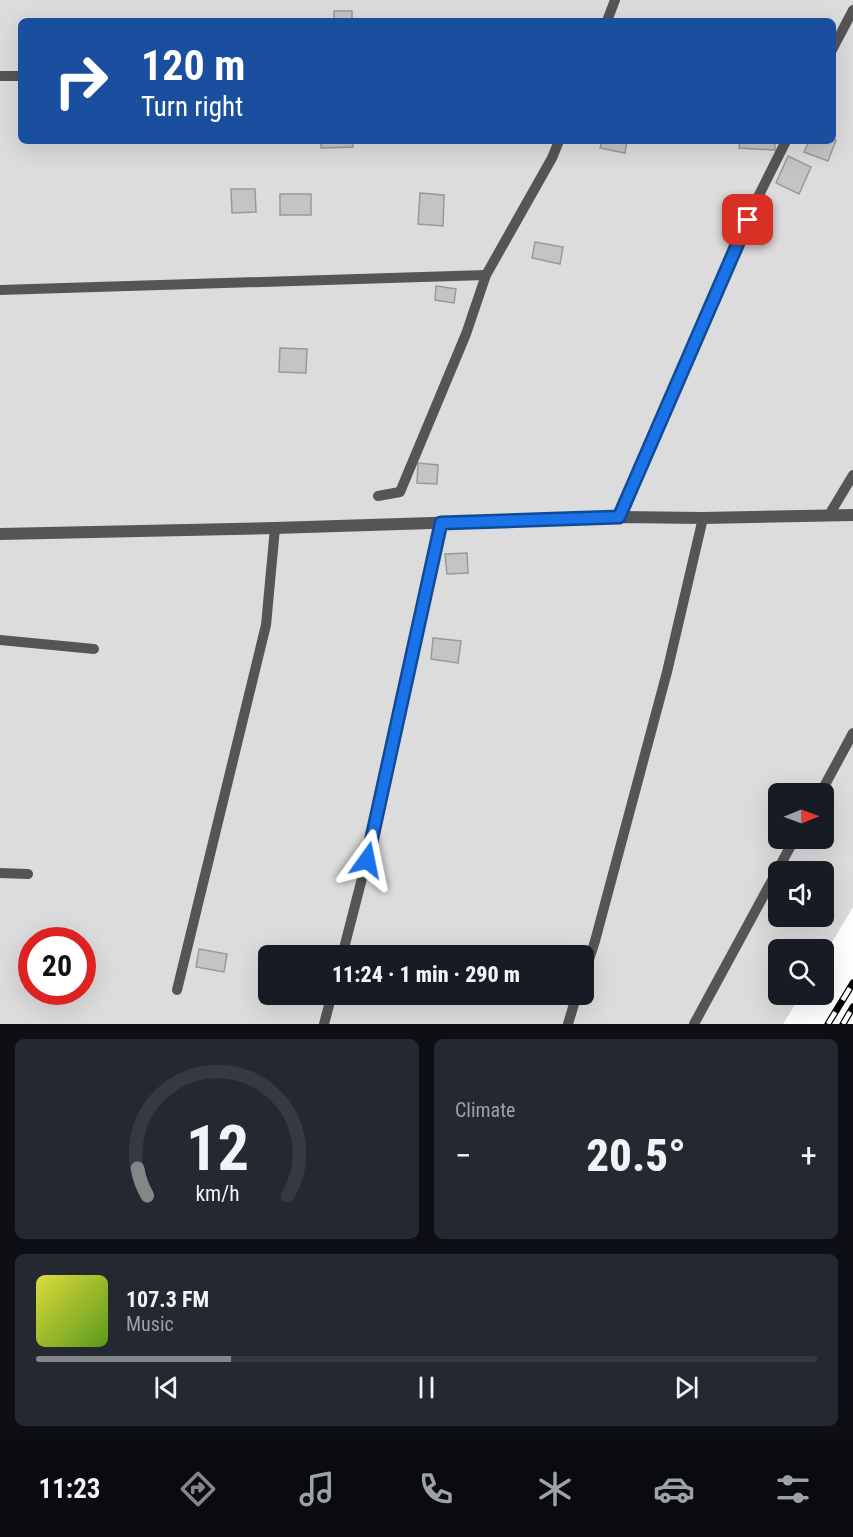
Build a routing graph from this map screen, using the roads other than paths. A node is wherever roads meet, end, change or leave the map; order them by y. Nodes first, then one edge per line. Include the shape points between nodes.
1 (615, 0) edge
2 (853, 10) edge
3 (607, 18) edge
4 (836, 42) edge
5 (0, 76) edge
6 (18, 76) edge
7 (558, 144) edge
8 (784, 144) edge
9 (486, 275) junction
10 (0, 290) edge
11 (853, 475) edge
12 (378, 496) dead end
13 (829, 515) junction
14 (853, 515) edge
15 (619, 517) junction
16 (703, 518) junction
17 (441, 523) junction
18 (274, 528) junction
19 (0, 534) edge
20 (0, 640) edge
21 (94, 649) dead end
22 (853, 734) edge
23 (826, 783) edge
24 (789, 849) edge
25 (0, 873) edge
26 (28, 874) dead end
27 (345, 945) edge
28 (593, 945) edge
29 (177, 990) dead end
30 (329, 1005) edge
31 (574, 1005) edge
32 (324, 1024) edge
33 (568, 1024) edge
34 (694, 1024) edge

1 - 3 lane
2 - 4 lane
5 - 6 lane
7 - 9 lane
8 - 15 lane
9 - 10 lane
9 - 12 lane via 466,334 400,492
11 - 13 lane
13 - 14 street
13 - 16 street
15 - 16 street
15 - 17 street
16 - 28 lane via 667,672
17 - 18 street
17 - 27 lane
18 - 19 street
18 - 29 lane via 266,625
20 - 21 lane
22 - 23 lane
24 - 34 lane
25 - 26 lane
30 - 32 lane
31 - 33 lane

